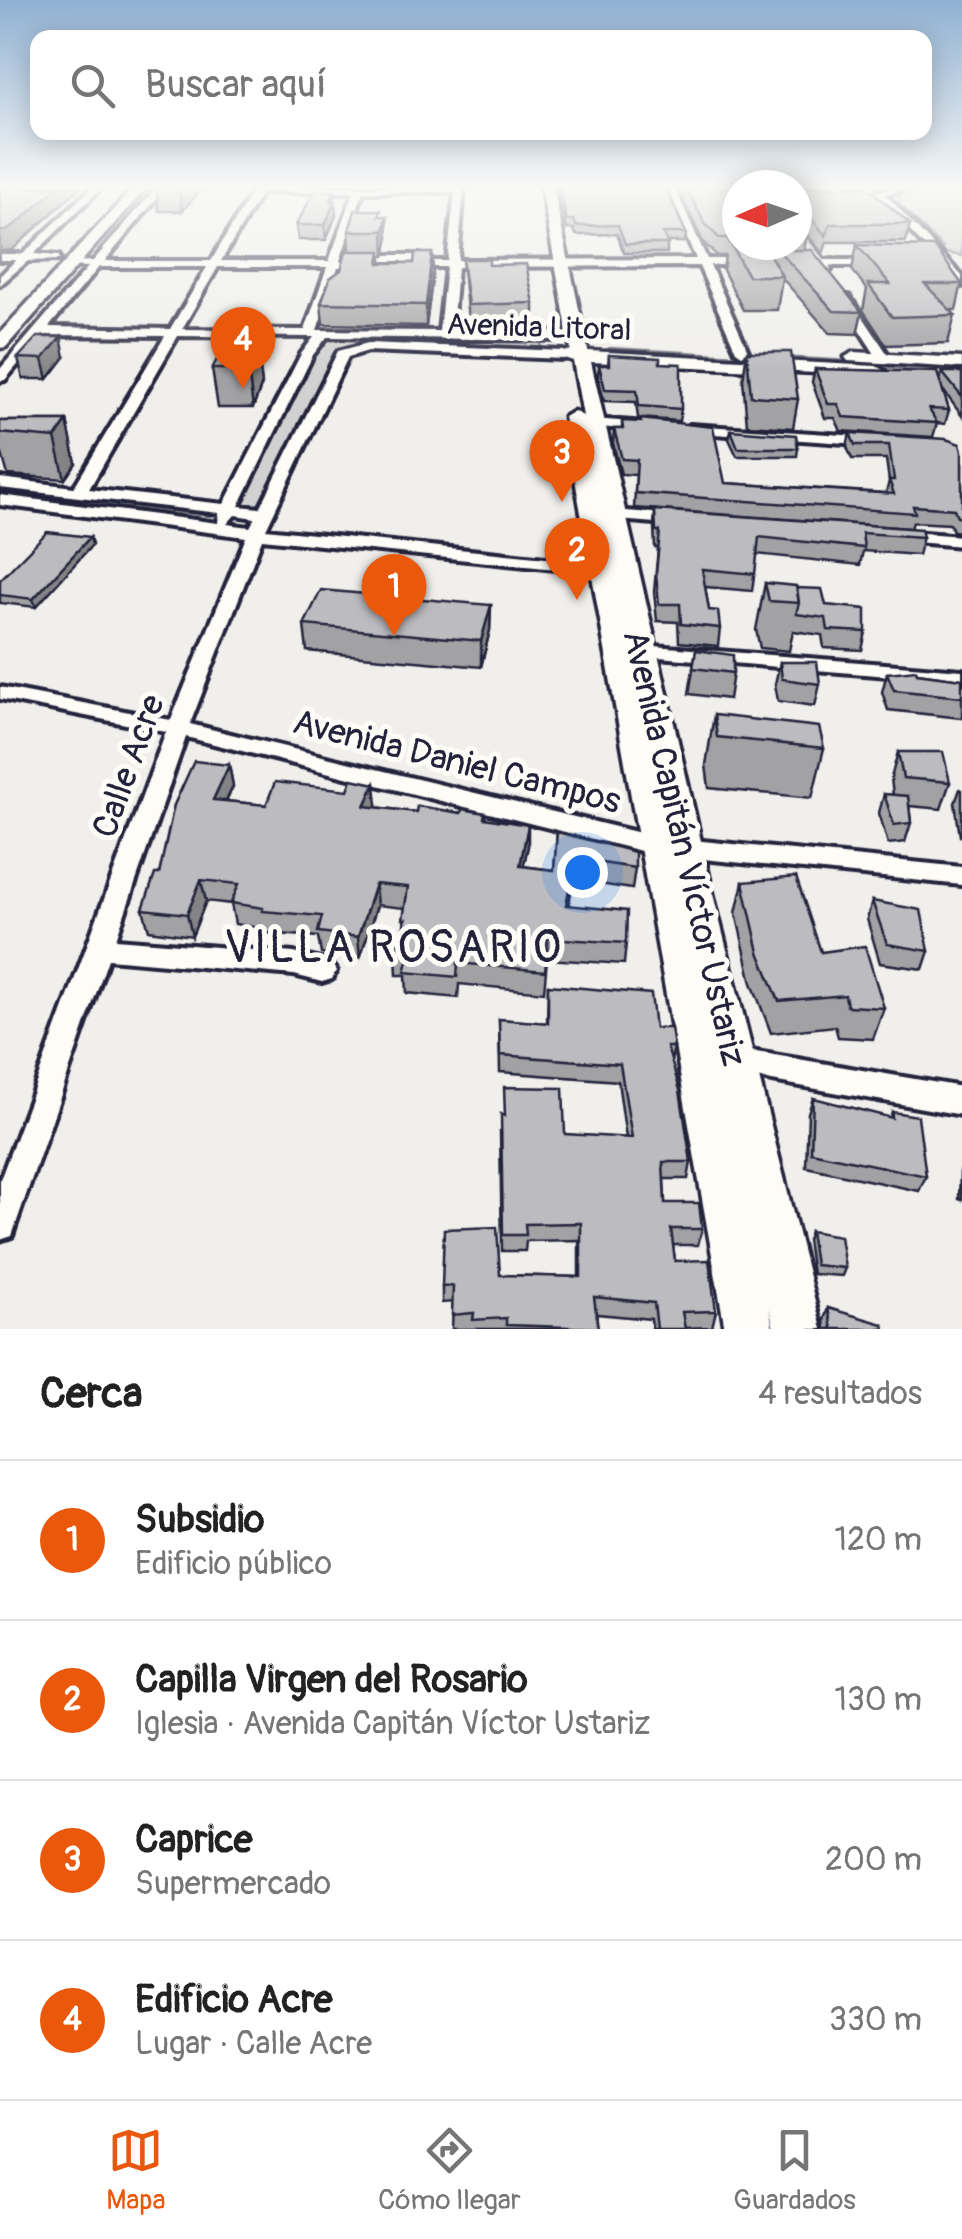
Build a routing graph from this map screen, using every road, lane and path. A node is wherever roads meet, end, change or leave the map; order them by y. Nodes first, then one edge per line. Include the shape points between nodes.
1 (34, 249) edge
2 (64, 249) edge
3 (85, 249) edge
4 (109, 249) edge
5 (224, 249) edge
6 (339, 249) edge
7 (453, 249) edge
8 (552, 249) edge
9 (554, 249) edge
10 (697, 249) edge
11 (929, 249) edge
12 (812, 250) edge
13 (0, 258) edge
14 (25, 258) junction
15 (55, 258) junction
16 (75, 260) junction
17 (218, 260) junction
18 (99, 261) junction
19 (335, 261) junction
20 (555, 261) junction
21 (452, 262) junction
22 (703, 262) junction
23 (762, 262) edge
24 (782, 262) edge
25 (821, 263) junction
26 (894, 263) edge
27 (940, 263) junction
28 (960, 263) edge
29 (0, 282) edge
30 (962, 283) edge
31 (23, 291) dead end
32 (40, 331) junction
33 (176, 331) junction
34 (316, 334) junction
35 (445, 334) junction
36 (0, 343) edge
37 (572, 346) junction
38 (354, 349) joint
39 (742, 351) junction
40 (886, 359) junction
41 (962, 363) edge
42 (962, 376) edge
43 (0, 377) edge
44 (584, 423) junction
45 (884, 442) edge
46 (0, 483) edge
47 (78, 492) junction
48 (0, 500) edge
49 (229, 510) junction
50 (612, 515) junction
51 (690, 521) edge
52 (261, 524) junction
53 (220, 528) junction
54 (884, 536) edge
55 (962, 541) edge
56 (612, 570) junction
57 (641, 651) junction
58 (962, 676) edge
59 (0, 694) edge
60 (178, 728) junction
61 (669, 848) junction
62 (962, 876) edge
63 (99, 948) junction
64 (322, 972) dead end
65 (732, 1060) junction
66 (962, 1101) edge
67 (0, 1224) edge
68 (748, 1329) edge
69 (798, 1329) edge

1 - 14 street
2 - 15 main road
3 - 16 main road
4 - 18 street
5 - 17 street
6 - 19 street
7 - 21 street
8 - 20 main road, Avenida Capitán Víctor Ustariz
9 - 20 main road, Avenida Capitán Víctor Ustariz
10 - 22 street
11 - 27 street
12 - 25 street
13 - 14 street
14 - 15 street
14 - 29 street
15 - 31 main road
16 - 18 street
16 - 36 main road
17 - 18 street
17 - 19 street
17 - 33 street
18 - 32 street
19 - 21 street
19 - 34 street
20 - 21 street
20 - 22 street
20 - 37 main road, Avenida Capitán Víctor Ustariz
21 - 35 street
22 - 23 street
22 - 39 street
24 - 25 street
25 - 26 street
25 - 40 street
27 - 28 street
27 - 30 street
32 - 33 street, Avenida Litoral
32 - 43 street
33 - 34 street, Avenida Litoral
33 - 47 street
34 - 35 street, Avenida Litoral
34 - 49 street
35 - 37 street, Avenida Litoral
37 - 38 street, Avenida Litoral
37 - 39 main road, Avenida Litoral
37 - 42 main road, Avenida Litoral
37 - 44 main road, Avenida Capitán Víctor Ustariz
38 - 52 street, Calle Acre via 343,354
39 - 40 main road, Avenida Litoral
40 - 41 main road, Avenida Litoral
44 - 45 street
44 - 50 main road, Avenida Capitán Víctor Ustariz
44 - 56 main road, Avenida Capitán Víctor Ustariz
46 - 47 street
47 - 49 street
48 - 53 street
49 - 52 street
49 - 53 street
50 - 51 street
50 - 56 main road, Avenida Capitán Víctor Ustariz
52 - 53 street
52 - 56 street
52 - 60 street, Calle Acre
54 - 55 street
56 - 57 main road, Avenida Capitán Víctor Ustariz
56 - 61 main road, Avenida Capitán Víctor Ustariz
57 - 58 street
57 - 61 main road, Avenida Capitán Víctor Ustariz
59 - 60 street, Avenida Daniel Campos
60 - 61 street, Avenida Daniel Campos
60 - 63 street, Calle Acre
61 - 62 street, Avenida Daniel Campos
61 - 65 main road, Avenida Capitán Víctor Ustariz
61 - 68 main road, Avenida Capitán Víctor Ustariz
63 - 64 street
63 - 67 street, Calle Acre
65 - 66 street
65 - 69 main road, Avenida Capitán Víctor Ustariz

